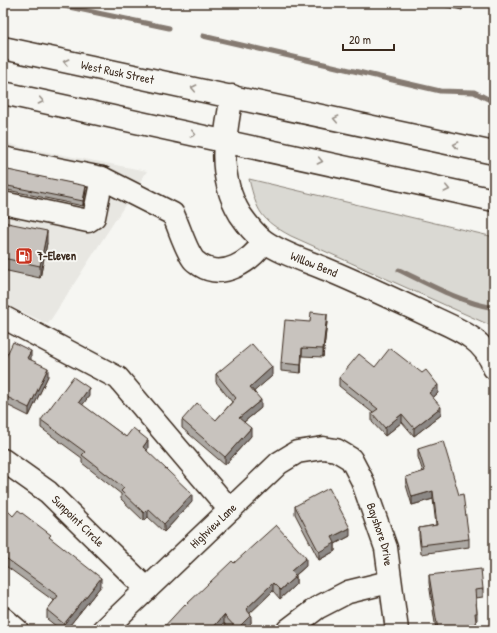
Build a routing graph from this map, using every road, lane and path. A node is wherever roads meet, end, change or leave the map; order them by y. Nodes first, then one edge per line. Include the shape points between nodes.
1 (3, 48) edge
2 (3, 93) edge
3 (232, 96) junction
4 (224, 141) junction
5 (494, 153) edge
6 (3, 158) edge
7 (102, 178) junction
8 (494, 200) edge
9 (3, 203) edge
10 (264, 242) junction
11 (3, 317) edge
12 (494, 368) edge
13 (336, 450) joint
14 (3, 460) edge
15 (230, 510) junction
16 (389, 582) junction
17 (147, 589) junction
18 (3, 618) edge
19 (17, 630) edge
20 (104, 630) edge
21 (288, 630) edge
22 (397, 630) edge

3 -> 1 street, West Rusk Street
2 -> 4 street
3 - 4 street, Willow Bend
5 -> 3 street, West Rusk Street
4 -> 8 street
4 - 10 street, Willow Bend via 224,168 229,192 245,222
6 - 7 street
7 - 9 street via 94,217 88,222
7 - 10 street via 173,214 193,260 207,269 222,272 239,265 258,252
10 - 12 street, Willow Bend via 465,333 485,351
11 - 15 street via 118,378
13 - 15 street, Highview Lane via 323,448 297,452 279,464
13 - 16 street, Bayshore Drive via 351,459 362,480 386,548
14 - 17 street, Sunpoint Circle via 48,492
15 - 17 street, Highview Lane
16 - 21 street via 348,592 316,608
16 - 22 street, Bayshore Drive
17 - 20 street, Highview Lane
18 - 19 street

